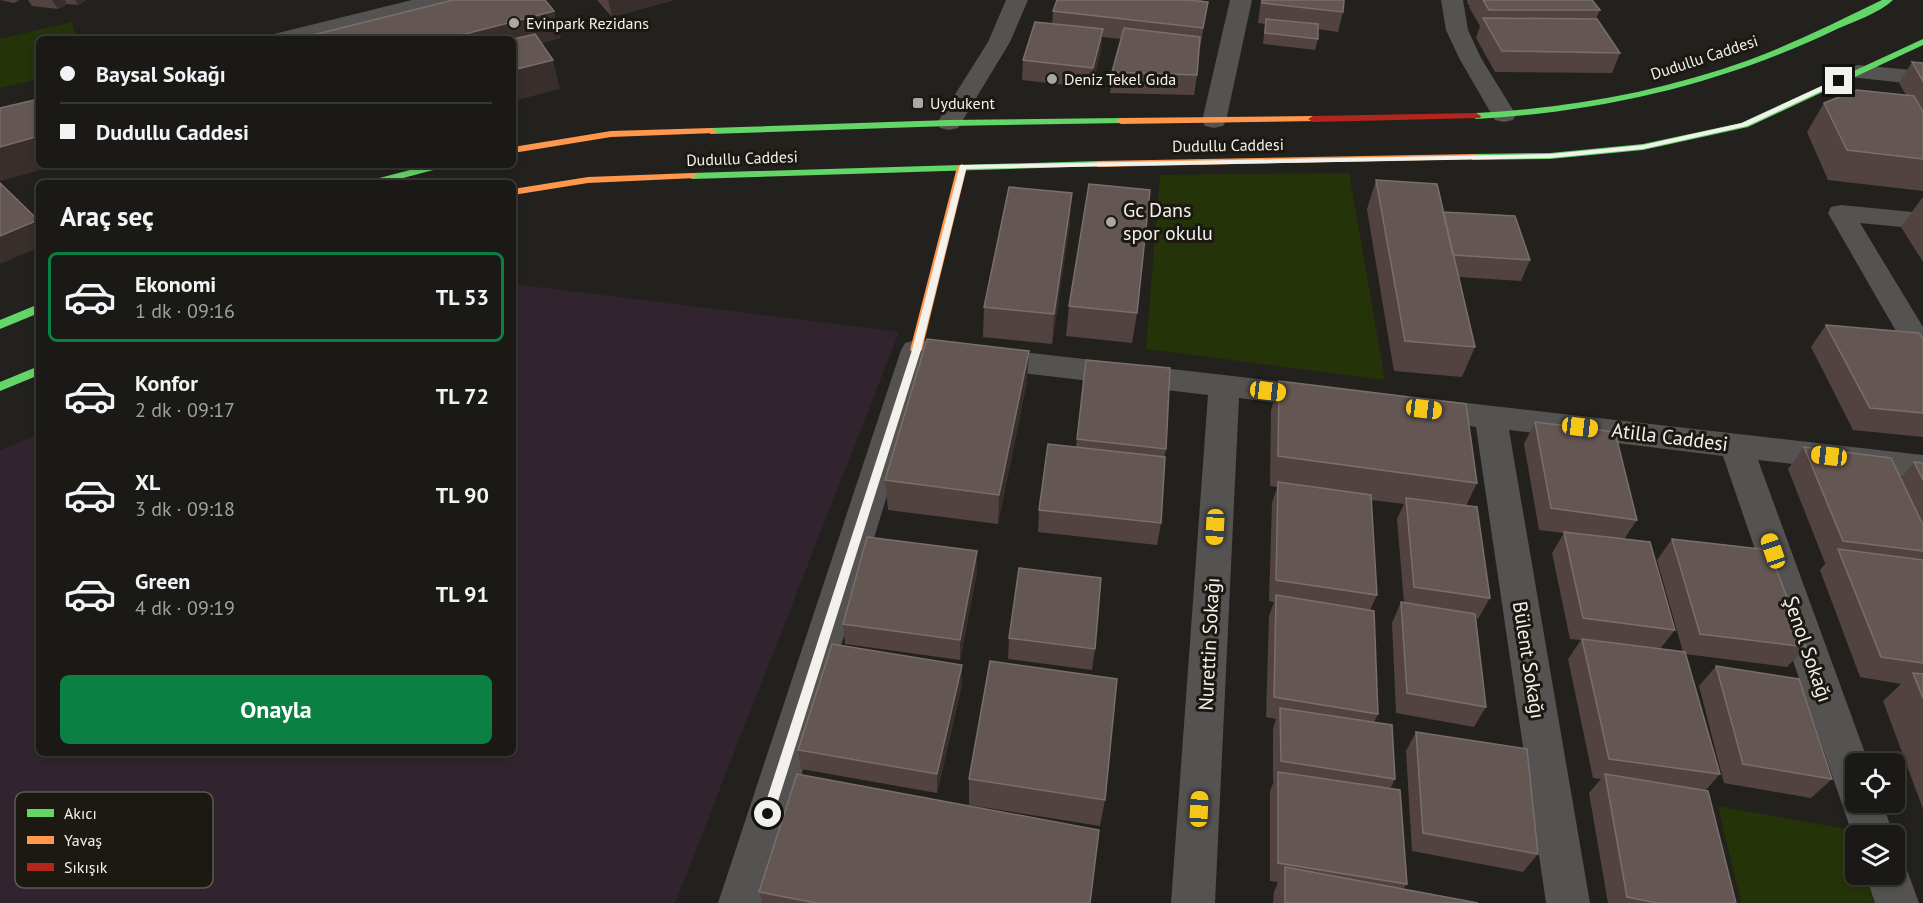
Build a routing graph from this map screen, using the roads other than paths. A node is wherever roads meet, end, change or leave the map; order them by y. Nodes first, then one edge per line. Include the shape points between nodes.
1 (438, 0) edge
2 (1017, 0) edge
3 (1240, 0) edge
4 (1452, 0) edge
5 (1888, 0) edge
6 (294, 36) edge
7 (1923, 42) edge
8 (1858, 72) junction
9 (1923, 78) edge
10 (1504, 115) junction
11 (1214, 121) junction
12 (949, 123) junction
13 (516, 150) edge
14 (962, 166) junction
15 (428, 168) edge
16 (381, 180) edge
17 (516, 192) edge
18 (1923, 221) edge
19 (36, 309) edge
20 (0, 326) edge
21 (916, 350) junction
22 (1923, 352) edge
23 (36, 371) edge
24 (1224, 386) junction
25 (0, 387) edge
26 (1351, 400) edge
27 (1398, 406) edge
28 (1491, 417) junction
29 (1736, 445) junction
30 (1923, 467) edge
31 (1845, 755) edge
32 (1891, 885) edge
33 (740, 903) edge
34 (1193, 903) edge
35 (1568, 903) edge
36 (1897, 903) edge

1 - 6 street
2 - 12 street via 999,42
3 - 11 street
4 - 10 street via 1457,30
5 - 10 main road, Dudullu Caddesi via 1790,47 1675,87
7 - 8 main road, Dudullu Caddesi
8 - 9 street
8 - 14 main road, Dudullu Caddesi via 1744,125 1643,147 1550,156
10 - 11 main road, Dudullu Caddesi
11 - 12 main road, Dudullu Caddesi
12 - 13 main road, Dudullu Caddesi via 611,134
14 - 17 main road, Dudullu Caddesi via 588,180
14 - 21 main road
15 - 16 main road
18 - 22 street via 1840,213
19 - 20 main road
21 - 24 street
21 - 33 street
23 - 25 main road
24 - 26 street
24 - 34 street, Nurettin Sokağı
27 - 28 street, Atilla Caddesi
28 - 29 street, Atilla Caddesi
28 - 35 street, Bülent Sokağı
29 - 30 street, Atilla Caddesi
29 - 31 street, Şenol Sokağı
32 - 36 street

